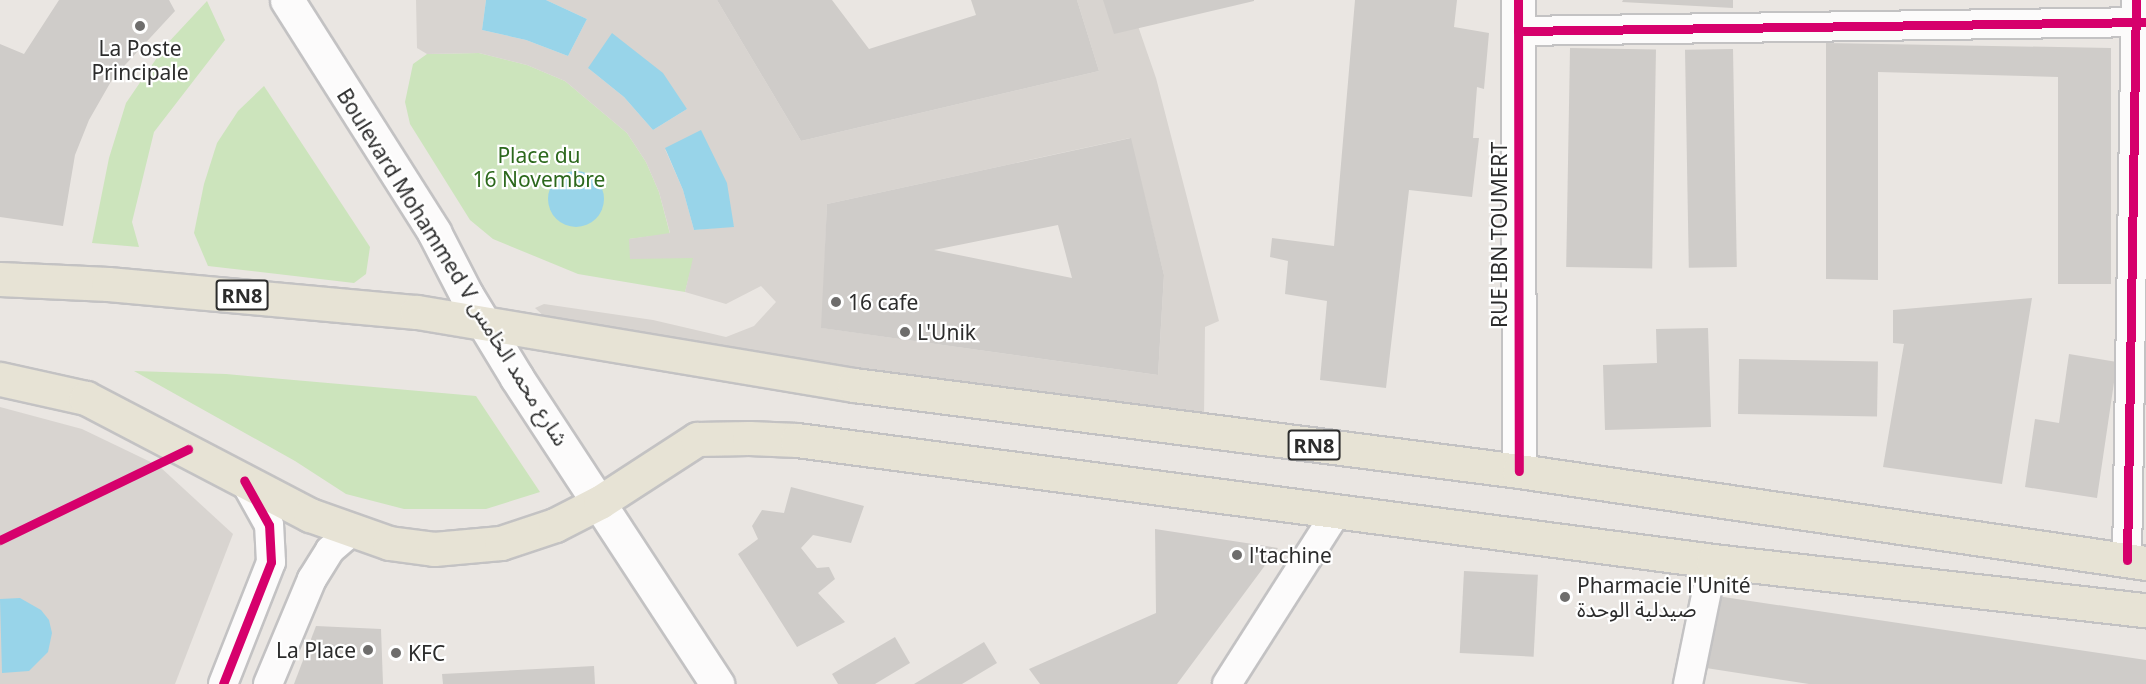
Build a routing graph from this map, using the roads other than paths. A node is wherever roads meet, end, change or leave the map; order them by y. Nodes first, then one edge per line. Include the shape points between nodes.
1 (287, 0) edge
2 (2140, 14) edge
3 (1518, 15) edge
4 (0, 279) edge
5 (482, 323) junction
6 (0, 379) edge
7 (1519, 471) junction
8 (244, 480) junction
9 (600, 502) junction
10 (1336, 513) junction
11 (353, 530) junction
12 (1713, 561) junction
13 (2137, 561) edge
14 (2146, 610) edge
15 (223, 684) edge
16 (268, 684) edge
17 (717, 684) edge
18 (1227, 684) edge
19 (1688, 684) edge

1 - 5 main road, Boulevard Mohammed V شارع محمد الخامس via 434,232
2 - 3 street
2 - 13 street
3 - 7 main road, RUE IBN TOUMERT
4 - 5 main road, RN8 via 214,293
5 - 7 main road, RN8 via 854,385
5 - 9 main road, Boulevard Mohammed V شارع محمد الخامس
6 - 8 main road via 86,398
7 - 13 main road, RN8
8 - 11 main road via 310,515
8 - 15 street via 269,525 271,562
9 - 10 main road via 697,439 749,438 797,440
9 - 11 main road via 555,525 472,549 389,543
9 - 17 main road, Boulevard Mohammed V شارع محمد الخامس
10 - 12 main road
10 - 18 street
11 - 16 street via 330,550 312,579
12 - 14 main road
12 - 19 street

